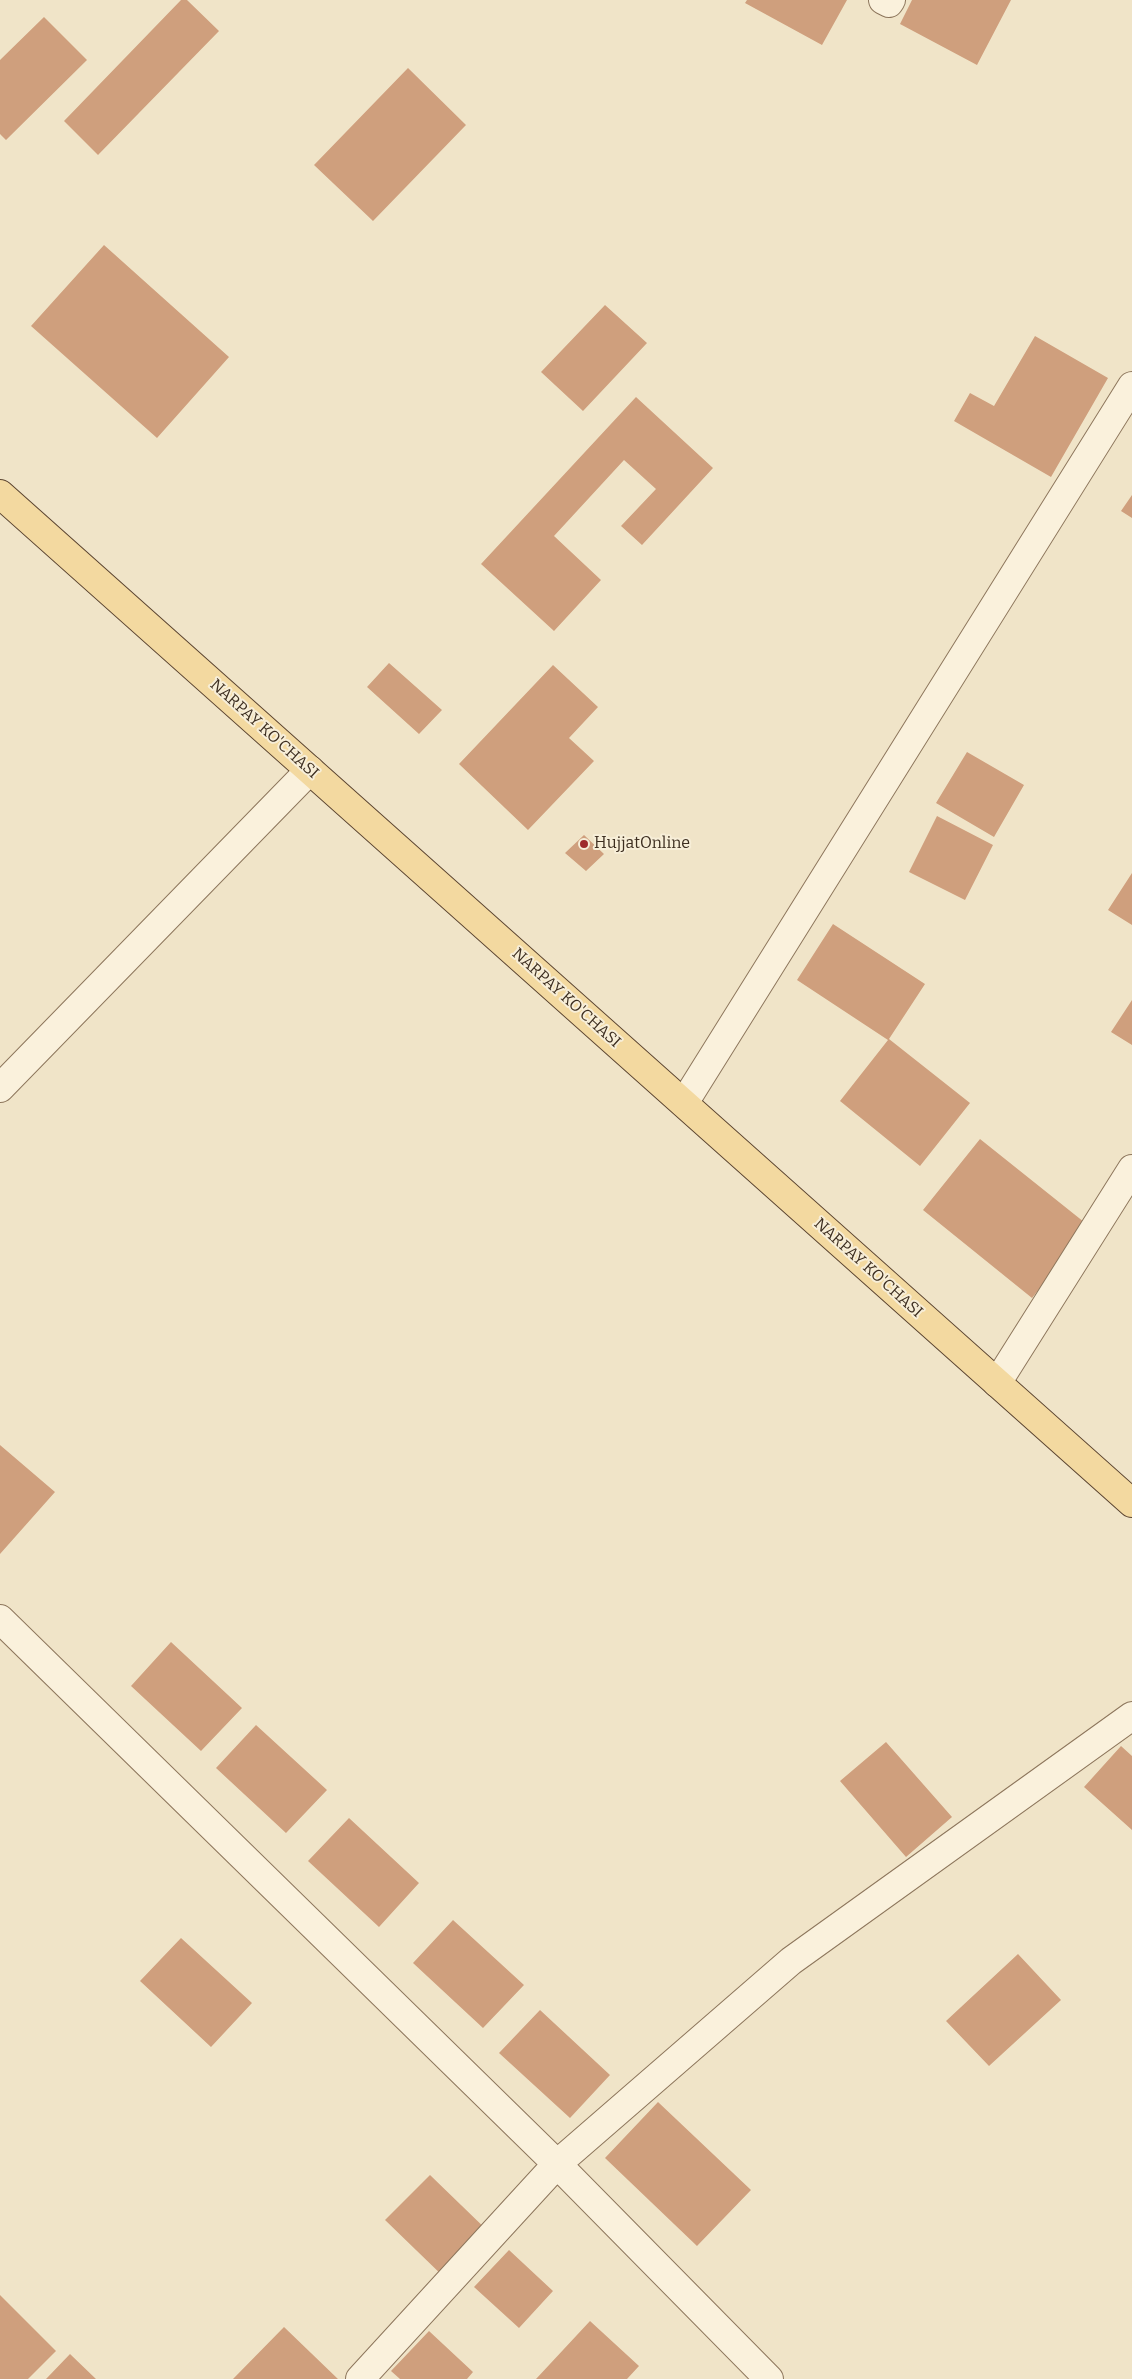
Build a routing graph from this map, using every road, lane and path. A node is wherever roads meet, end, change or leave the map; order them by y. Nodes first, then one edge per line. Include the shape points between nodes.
1 (883, 0) edge
2 (891, 0) edge
3 (1132, 386) edge
4 (0, 494) edge
5 (310, 770) junction
6 (0, 1088) edge
7 (684, 1104) junction
8 (1132, 1169) edge
9 (997, 1383) junction
10 (1132, 1503) edge
11 (0, 1619) edge
12 (1132, 1716) edge
13 (557, 2164) junction
14 (360, 2379) edge
15 (769, 2379) edge

1 - 2 street via 889,3
3 - 7 street
4 - 5 main road, NARPAY KO'CHASI
5 - 6 street
5 - 7 main road, NARPAY KO'CHASI
7 - 9 main road, NARPAY KO'CHASI
8 - 9 street
9 - 10 main road, NARPAY KO'CHASI
11 - 13 street
12 - 13 street via 791,1961
13 - 14 street
13 - 15 street

